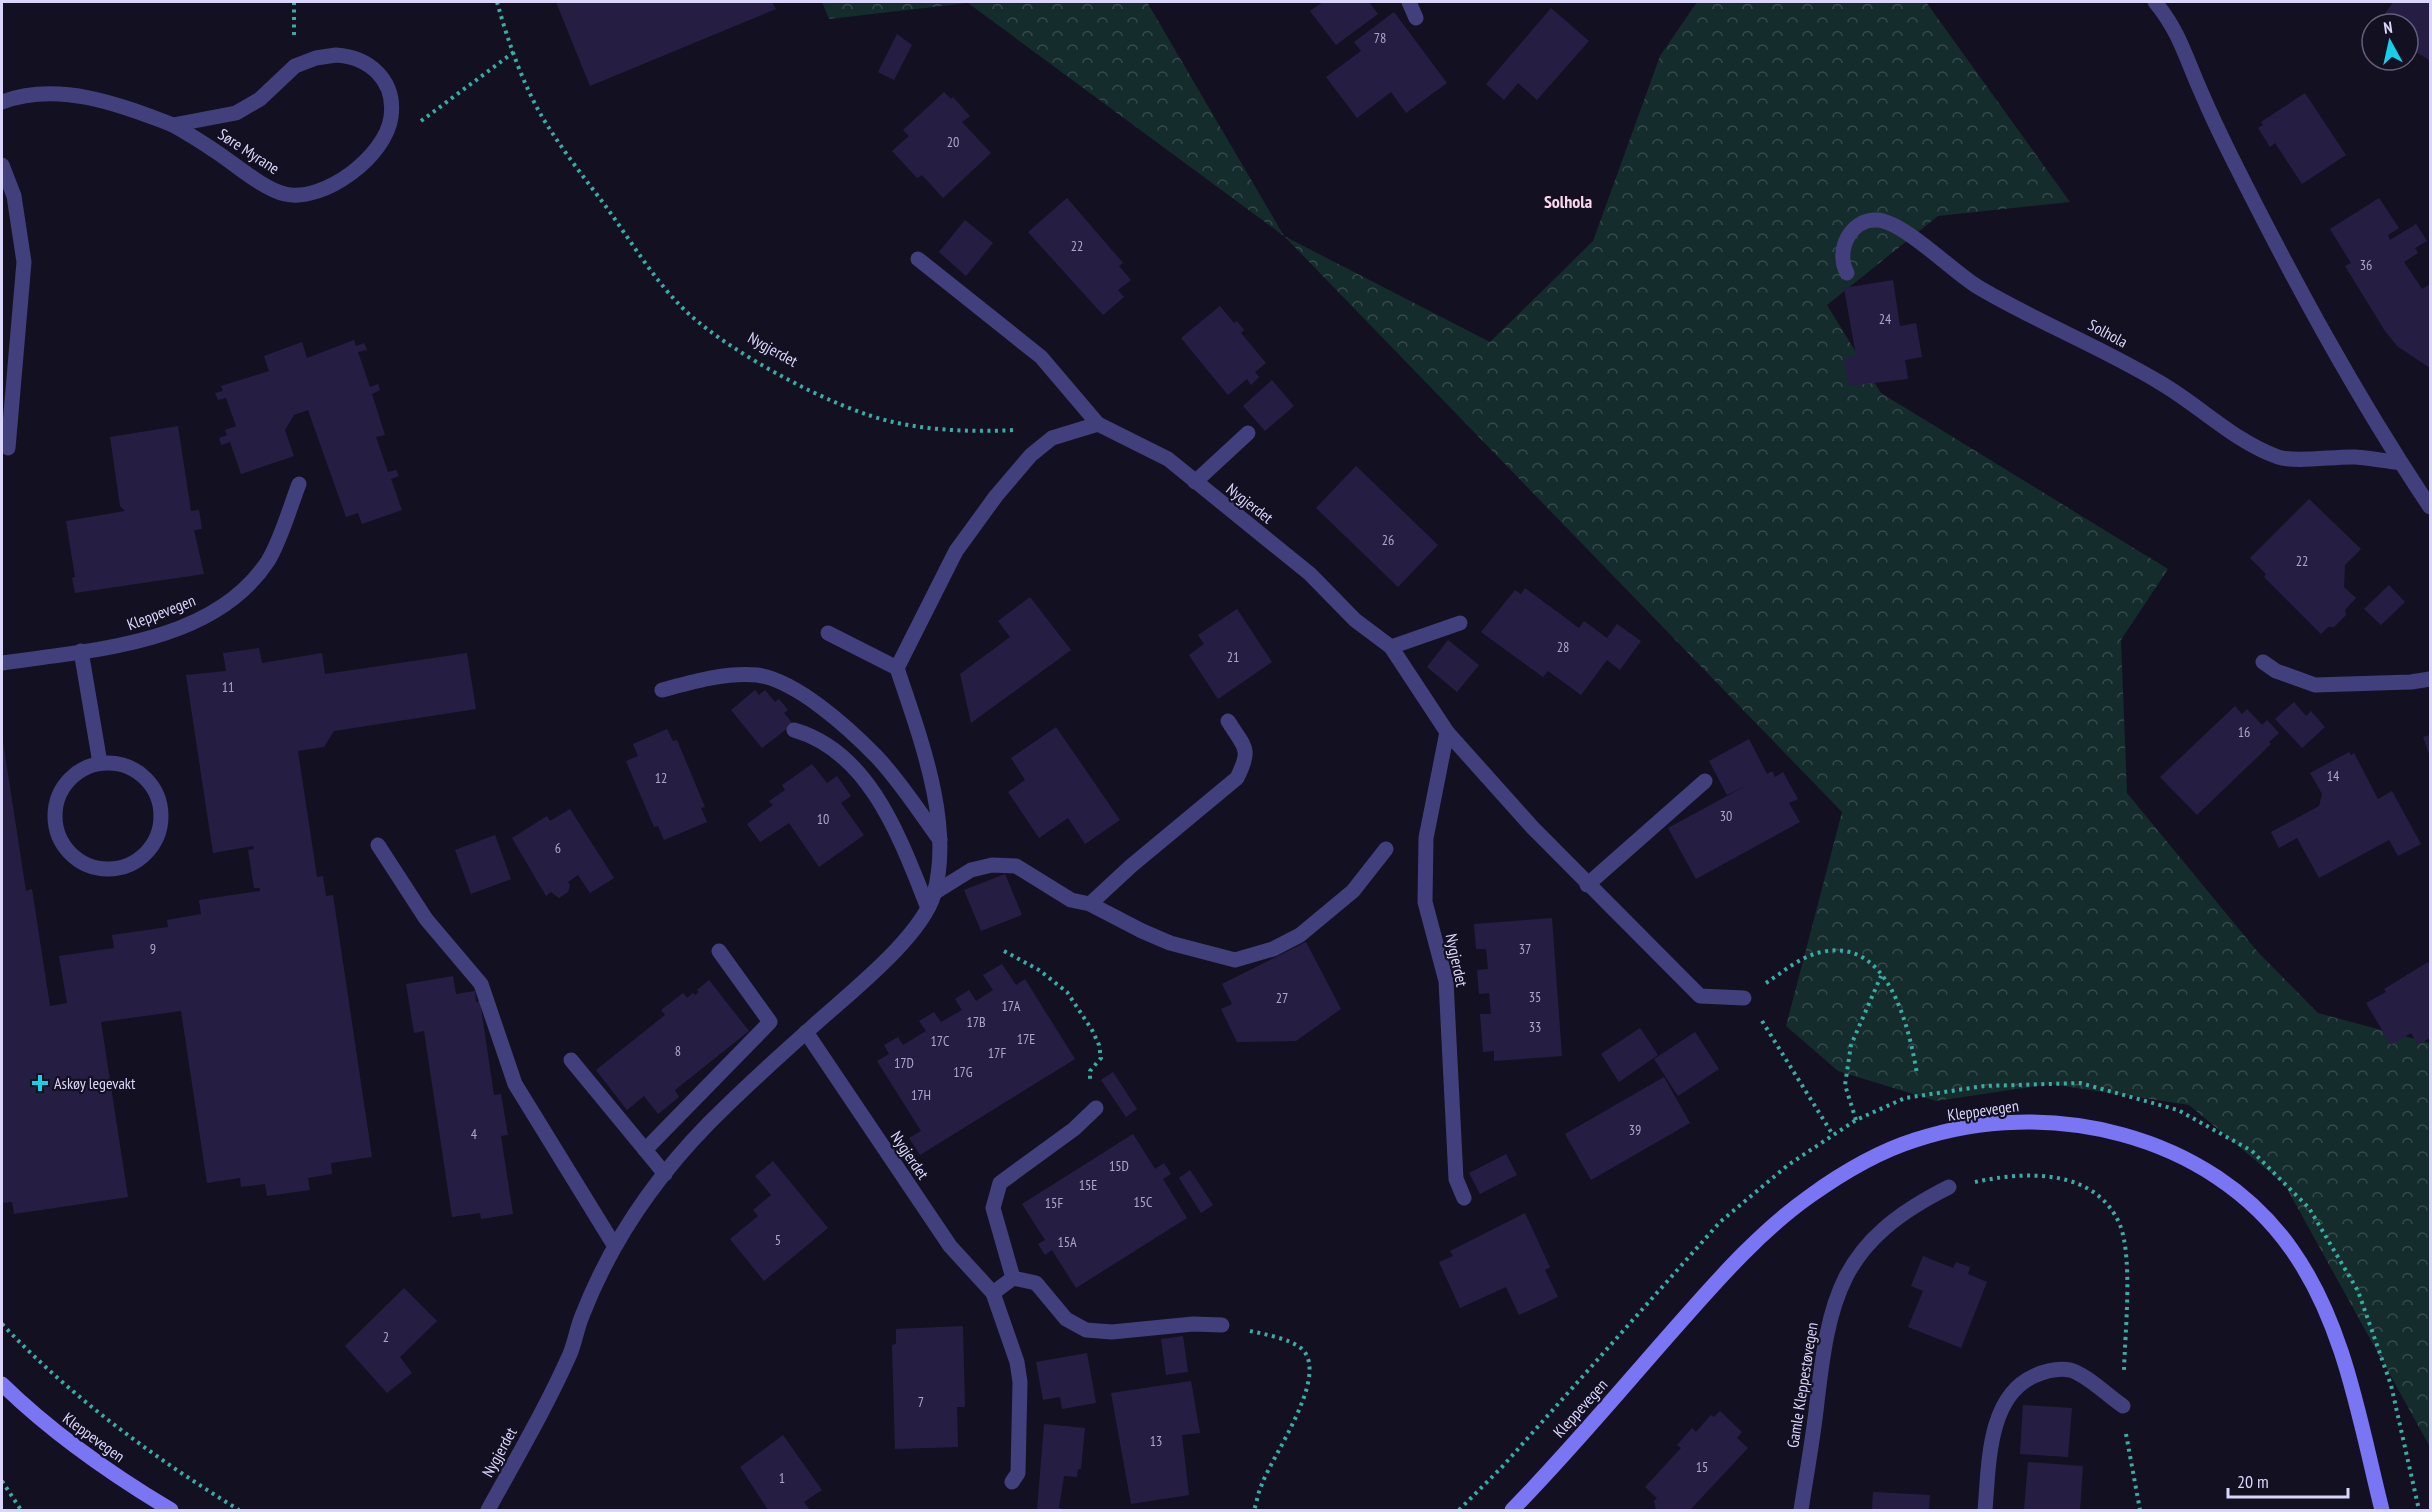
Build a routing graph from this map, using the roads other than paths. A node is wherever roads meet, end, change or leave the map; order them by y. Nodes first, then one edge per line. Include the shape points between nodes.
1 (1409, 2) edge
2 (2155, 2) edge
3 (1416, 18) dead end
4 (2, 102) edge
5 (173, 125) junction
6 (2, 165) edge
7 (918, 259) dead end
8 (1847, 273) dead end
9 (1098, 424) junction
10 (1248, 433) dead end
11 (8, 448) dead end
12 (2401, 463) junction
13 (1195, 482) junction
14 (299, 484) dead end
15 (2430, 507) edge
16 (1460, 623) dead end
17 (828, 633) dead end
18 (1390, 647) junction
19 (81, 651) junction
20 (2263, 662) dead end
21 (2, 663) edge
22 (897, 668) junction
23 (2430, 679) edge
24 (662, 690) dead end
25 (1228, 721) dead end
26 (794, 730) dead end
27 (1447, 732) junction
28 (100, 763) junction
29 (1705, 782) dead end
30 (940, 840) junction
31 (378, 845) dead end
32 (1386, 849) dead end
33 (1587, 885) junction
34 (934, 893) junction
35 (1090, 904) junction
36 (928, 908) junction
37 (720, 951) dead end
38 (1744, 998) road end
39 (806, 1032) junction
40 (571, 1060) dead end
41 (1096, 1108) road end
42 (645, 1149) junction
43 (665, 1174) junction
44 (1949, 1187) road end
45 (1464, 1198) dead end
46 (614, 1245) junction
47 (1012, 1278) junction
48 (993, 1293) junction
49 (1222, 1325) road end
50 (2, 1384) edge
51 (2123, 1406) road end
52 (1012, 1482) dead end
53 (171, 1510) edge
54 (488, 1510) edge
55 (1512, 1510) edge
56 (1801, 1510) edge
57 (1985, 1510) edge
58 (2382, 1510) edge

1 - 3 street
2 - 12 street via 2174,24 2231,156 2305,298
4 - 5 street, Søre Myrane via 39,93 76,95
5 - 5 street, Søre Myrane via 236,113 260,99 295,66 336,55 355,56 369,64 386,84 390,102 391,118 386,132 364,161 340,182 310,194 283,194
6 - 11 street via 14,196 24,262
7 - 9 street, Nygjerdet via 1041,357
8 - 12 street, Solhola via 1842,254 1853,230 1878,220 1894,225 1977,287 2160,382 2252,444 2280,458 2356,457
9 - 13 street, Nygjerdet via 1168,459
9 - 22 street via 1052,438 1031,455 996,496 956,551
10 - 13 street, Nygjerdet
12 - 15 street
13 - 18 street, Nygjerdet via 1310,574 1355,620
14 - 19 street, Kleppevegen via 268,560 236,595 184,626 137,642
16 - 18 street
17 - 22 street
18 - 27 street, Nygjerdet
19 - 21 street, Kleppevegen
19 - 28 street
20 - 23 street via 2315,685
22 - 30 street, Nygjerdet via 925,755
24 - 30 street via 707,679 756,675 776,679 806,695 877,757
25 - 35 street via 1246,750 1236,778
26 - 36 street via 826,743 877,795
27 - 33 street, Nygjerdet
27 - 45 street, Nygjerdet via 1426,838 1425,902 1446,981 1456,1179
28 - 28 street via 70,778 60,792 55,827 67,850 88,866 122,868 152,847 162,814 149,781 118,763
29 - 33 street
30 - 34 street, Nygjerdet
31 - 46 street via 426,919 481,984 515,1084
32 - 35 street via 1353,891 1300,935 1273,949 1235,960 1170,943
33 - 38 street, Nygjerdet via 1700,996
34 - 35 street via 971,870 992,865 1016,866 1071,900
34 - 36 street, Nygjerdet
36 - 39 street, Nygjerdet via 880,965
37 - 42 street via 770,1022
39 - 43 street, Nygjerdet via 708,1124
39 - 48 street, Nygjerdet via 950,1246
40 - 42 street
41 - 47 street via 1000,1183 993,1208
42 - 43 street
43 - 46 street, Nygjerdet
44 - 56 street, Gamle Kleppestøvegen via 1891,1221 1866,1245 1849,1269 1834,1303 1822,1351
46 - 54 street, Nygjerdet via 581,1316 571,1352
47 - 48 street
47 - 49 street via 1036,1283 1066,1319 1086,1330
48 - 52 street, Nygjerdet via 1015,1354 1020,1382 1018,1473
50 - 53 main road, Kleppevegen via 59,1435 122,1481
51 - 57 street via 2071,1370 2042,1372 2027,1379 2004,1401 1997,1416
55 - 58 main road, Kleppevegen via 1719,1278 1808,1197 1859,1164 1914,1140 1973,1126 2033,1121 2092,1127 2151,1142 2205,1168 2252,1205 2292,1250 2322,1303 2343,1359

